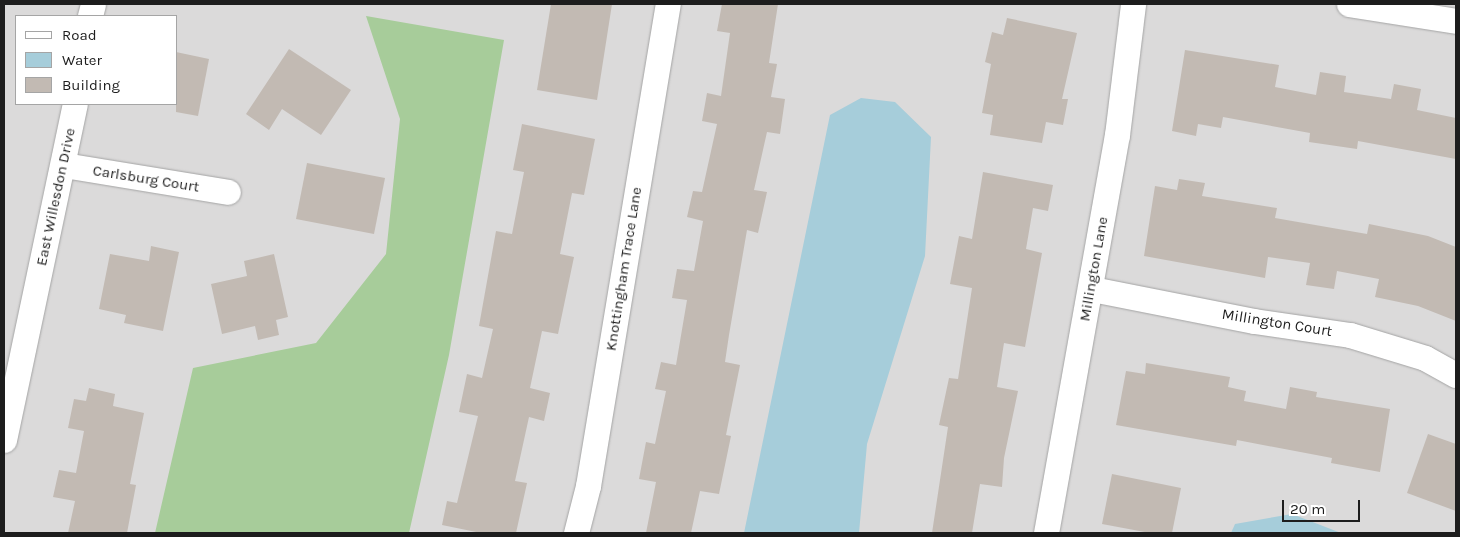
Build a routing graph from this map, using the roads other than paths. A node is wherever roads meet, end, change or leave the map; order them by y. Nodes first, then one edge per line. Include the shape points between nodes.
1 (668, 4) edge
2 (1133, 4) edge
3 (1349, 4) edge
4 (1456, 21) edge
5 (75, 105) edge
6 (64, 165) junction
7 (228, 192) dead end
8 (1092, 289) junction
9 (1456, 375) edge
10 (4, 440) edge
11 (576, 533) edge
12 (1046, 533) edge

1 - 11 street, Knottingham Trace Lane via 588,486
2 - 8 street, Millington Lane via 1117,135
3 - 4 street
5 - 6 street, East Willesdon Drive
6 - 7 street, Carlsburg Court
6 - 10 street, East Willesdon Drive
8 - 9 street, Millington Court via 1350,336 1425,358
8 - 12 street, Millington Lane

